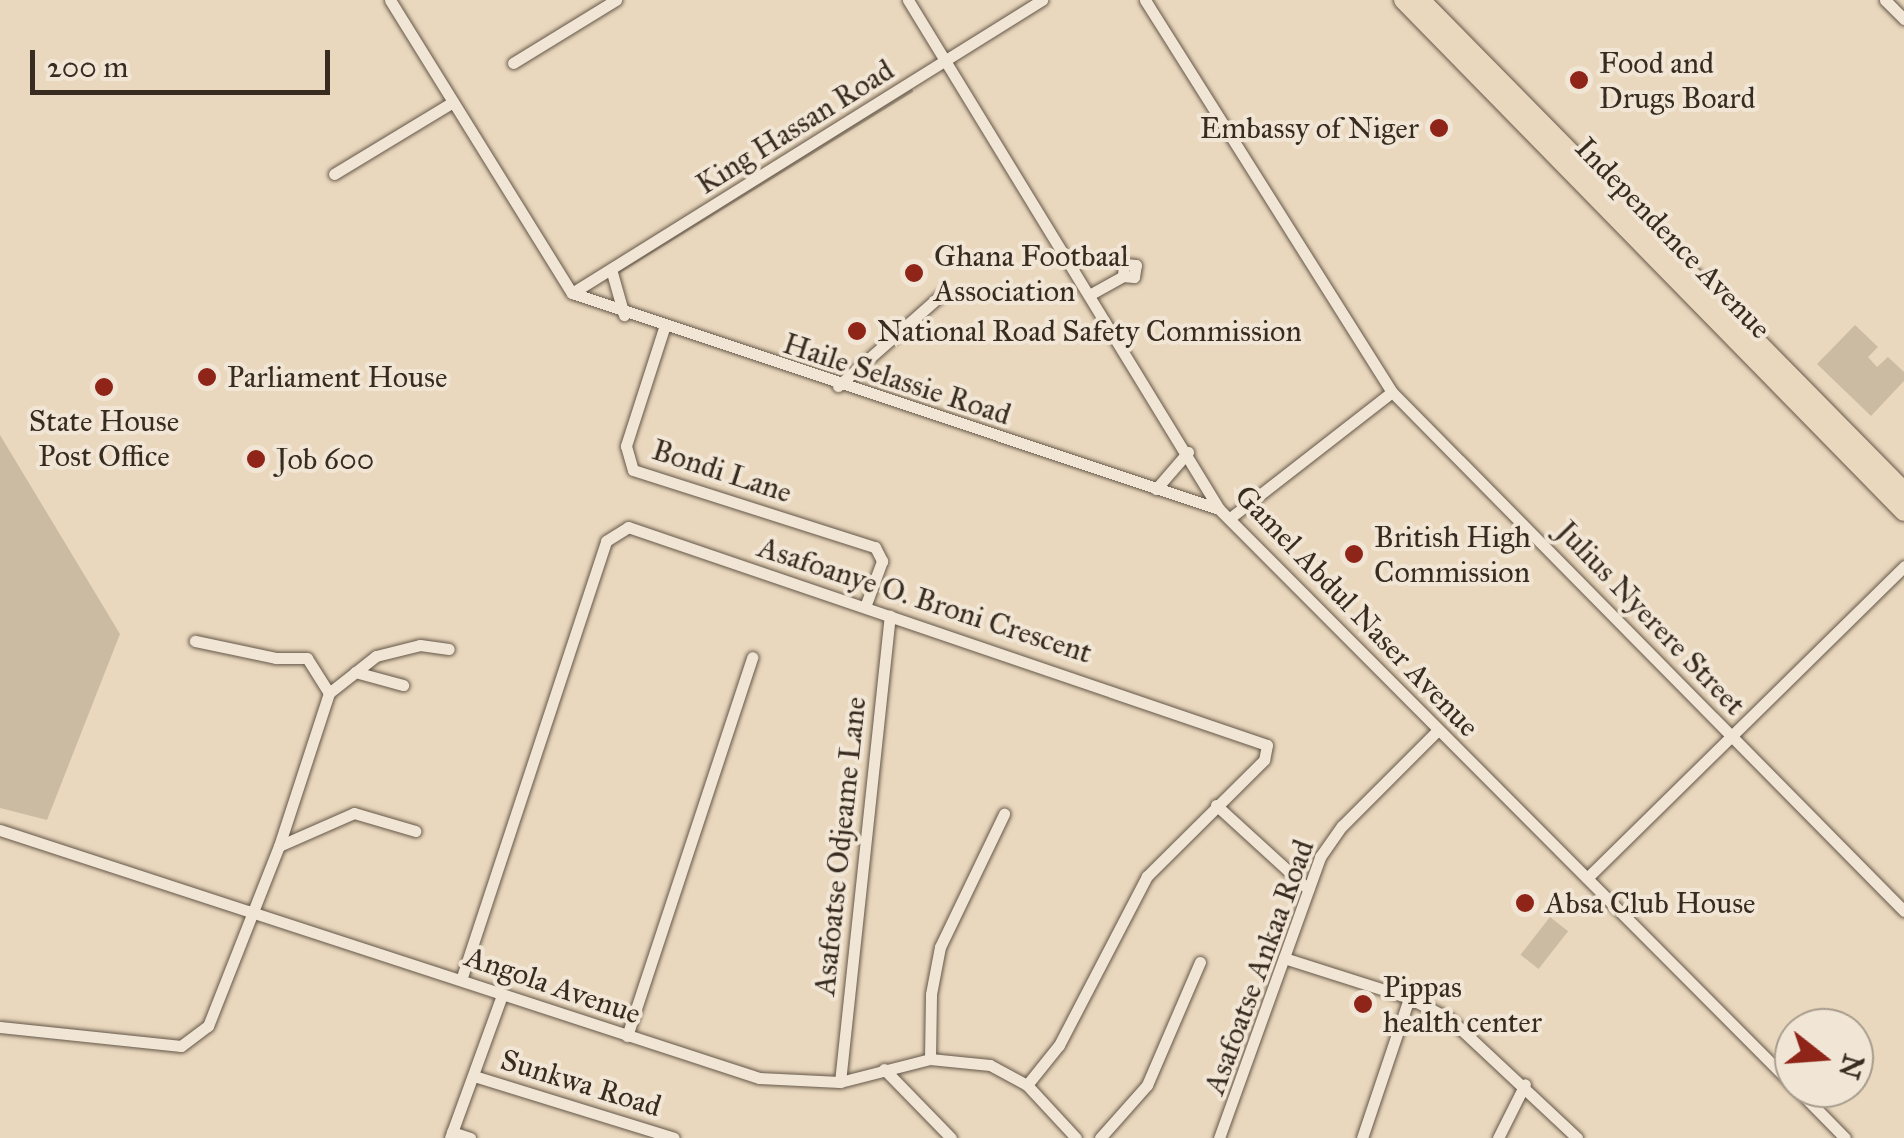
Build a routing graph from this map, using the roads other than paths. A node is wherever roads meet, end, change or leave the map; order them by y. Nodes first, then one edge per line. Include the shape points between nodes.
1 (390, 0) edge
2 (616, 0) edge
3 (908, 0) edge
4 (1042, 0) edge
5 (1145, 0) edge
6 (1403, 0) edge
7 (1421, 0) edge
8 (1885, 0) edge
9 (1904, 20) edge
10 (946, 63) junction
11 (513, 64) dead end
12 (453, 102) junction
13 (334, 174) dead end
14 (612, 269) junction
15 (1123, 276) dead end
16 (572, 293) junction
17 (1092, 294) junction
18 (941, 295) dead end
19 (624, 315) junction
20 (664, 328) junction
21 (838, 386) junction
22 (1392, 392) junction
23 (1188, 452) junction
24 (1156, 489) junction
25 (1904, 490) edge
26 (1219, 509) junction
27 (1904, 512) edge
28 (1230, 518) junction
29 (1904, 566) edge
30 (865, 607) junction
31 (890, 616) junction
32 (195, 641) dead end
33 (449, 649) dead end
34 (752, 657) dead end
35 (355, 672) junction
36 (403, 684) dead end
37 (328, 694) junction
38 (1436, 732) junction
39 (1730, 736) junction
40 (1216, 805) junction
41 (1004, 814) dead end
42 (415, 831) dead end
43 (1, 834) edge
44 (279, 846) junction
45 (1588, 878) junction
46 (1308, 889) junction
47 (1904, 911) edge
48 (254, 912) junction
49 (1284, 958) junction
50 (1200, 962) dead end
51 (461, 980) junction
52 (502, 995) junction
53 (1409, 998) junction
54 (0, 1027) edge
55 (626, 1036) junction
56 (930, 1059) junction
57 (1774, 1066) edge
58 (884, 1069) junction
59 (474, 1076) junction
60 (840, 1082) junction
61 (1524, 1084) junction
62 (1027, 1086) junction
63 (1816, 1108) edge
64 (637, 1133) edge
65 (451, 1135) edge
66 (470, 1138) edge
67 (674, 1138) edge
68 (951, 1138) edge
69 (1076, 1138) edge
70 (1100, 1138) edge
71 (1219, 1138) edge
72 (1362, 1138) edge
73 (1498, 1138) edge
74 (1578, 1138) edge
75 (1845, 1138) edge

1 - 12 street
2 - 11 street
3 - 10 street, Gamel Abdul Naser Avenue
4 - 10 street, King Hassan Road
5 - 22 street, Julius Nyerere Street
6 - 27 main road, Independence Avenue
7 - 25 main road, Independence Avenue
8 - 9 street
10 - 14 street, King Hassan Road
10 - 17 street, Gamel Abdul Naser Avenue
12 - 13 street
12 - 16 street
14 - 16 street, King Hassan Road
14 - 19 street
15 - 17 street
16 - 19 street, Haile Selassie Road
17 - 23 street, Gamel Abdul Naser Avenue
18 - 21 street
19 - 20 street, Haile Selassie Road
20 - 21 street, Haile Selassie Road
20 - 30 street, Bondi Lane via 626,446 633,470 875,547 882,561
21 - 24 street, Haile Selassie Road
22 - 28 street
22 - 39 street, Julius Nyerere Street
23 - 24 street
23 - 26 street, Gamel Abdul Naser Avenue
24 - 26 street, Haile Selassie Road
26 - 28 street, Gamel Abdul Naser Avenue
28 - 38 street, Gamel Abdul Naser Avenue
29 - 39 street
30 - 31 street, Asafoanye O. Broni Crescent
30 - 51 street, Asafoanye O. Broni Crescent via 628,527 612,532
31 - 40 street, Asafoanye O. Broni Crescent via 1255,736 1267,745 1264,760
31 - 60 street, Asafoatse Odjeame Lane
32 - 37 street via 308,658
33 - 35 street via 402,648
34 - 55 street
35 - 36 street
35 - 37 street
37 - 44 street
38 - 45 street, Gamel Abdul Naser Avenue
38 - 46 street, Asafoatse Ankaa Road via 1333,836
39 - 45 street
39 - 47 street, Julius Nyerere Street
40 - 46 street
40 - 62 street, Asafoanye O. Broni Crescent via 1146,876 1059,1045
41 - 56 street via 940,948
42 - 44 street via 354,813
43 - 48 street, Angola Avenue
44 - 48 street
45 - 57 street, Gamel Abdul Naser Avenue
46 - 49 street, Asafoatse Ankaa Road
48 - 51 street, Angola Avenue
48 - 54 street via 196,1040 157,1044
49 - 53 street
49 - 71 street, Asafoatse Ankaa Road
50 - 70 street via 1147,1084
51 - 52 street, Angola Avenue
52 - 55 street, Angola Avenue
52 - 59 street
53 - 61 street via 1468,1031
53 - 72 street
55 - 60 street, Angola Avenue via 759,1078
56 - 58 street, Angola Avenue
56 - 62 street, Angola Avenue via 974,1061
58 - 60 street, Angola Avenue
58 - 68 street
59 - 64 street, Sunkwa Road
59 - 65 street
61 - 73 street
61 - 74 street
62 - 69 street, Angola Avenue
63 - 75 street, Gamel Abdul Naser Avenue
64 - 67 street, Sunkwa Road
65 - 66 street

